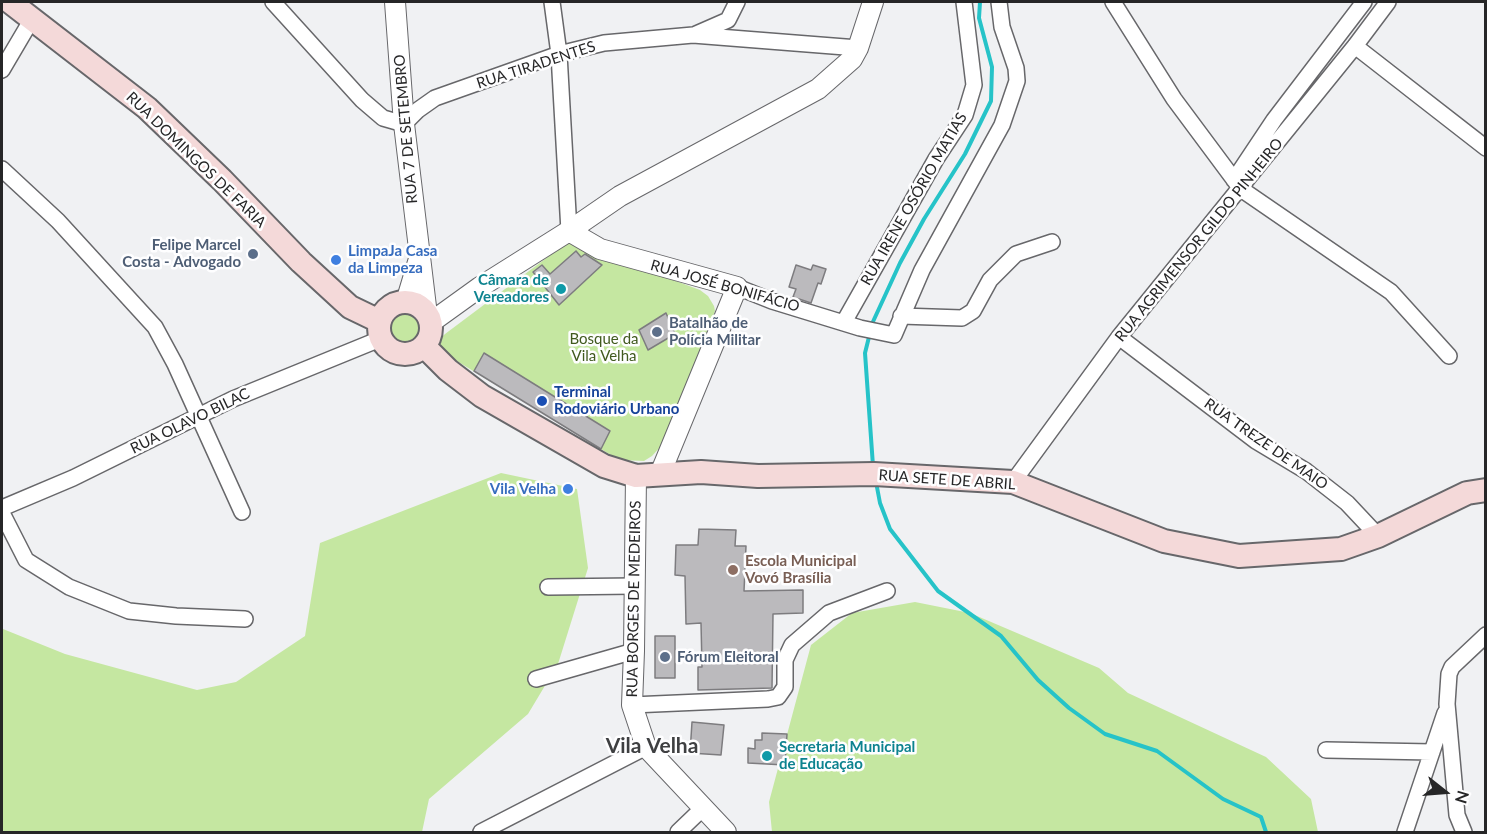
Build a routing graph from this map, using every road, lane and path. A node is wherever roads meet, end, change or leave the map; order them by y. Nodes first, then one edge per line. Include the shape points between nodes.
1 (10, 2) edge
2 (273, 2) edge
3 (395, 2) edge
4 (552, 2) edge
5 (736, 2) edge
6 (873, 2) edge
7 (964, 2) edge
8 (999, 2) edge
9 (1113, 2) edge
10 (1364, 2) edge
11 (1388, 2) edge
12 (32, 18) junction
13 (693, 35) junction
14 (1356, 46) junction
15 (858, 48) junction
16 (559, 54) junction
17 (2, 70) edge
18 (404, 124) junction
19 (1485, 148) edge
20 (2, 169) edge
21 (1238, 184) junction
22 (569, 231) junction
23 (1052, 242) dead end
24 (419, 257) junction
25 (737, 287) junction
26 (406, 302) junction
27 (902, 316) junction
28 (429, 319) junction
29 (843, 322) junction
30 (380, 330) junction
31 (1119, 337) junction
32 (424, 346) junction
33 (1449, 356) dead end
34 (197, 416) junction
35 (660, 474) junction
36 (636, 476) junction
37 (1014, 482) junction
38 (1485, 490) edge
39 (2, 508) edge
40 (242, 512) dead end
41 (2, 513) edge
42 (1378, 536) junction
43 (635, 586) junction
44 (548, 587) dead end
45 (887, 591) dead end
46 (245, 619) dead end
47 (1485, 635) edge
48 (634, 651) junction
49 (536, 679) dead end
50 (1447, 704) junction
51 (632, 705) junction
52 (646, 747) junction
53 (1326, 750) dead end
54 (1432, 752) junction
55 (702, 809) junction
56 (481, 832) edge
57 (678, 832) edge
58 (726, 832) edge
59 (1405, 832) edge
60 (1464, 832) edge

1 - 12 main road, RUA DOMINGOS DE FARIA
2 - 18 street via 362,100 383,118
3 - 18 street, RUA 7 DE SETEMBRO
4 - 16 street
5 - 13 street via 728,20
6 - 15 street
7 - 29 street, RUA IRENE OSÓRIO MATIAS via 974,85 965,115
8 - 27 street via 1017,81 1002,125 922,270
9 - 21 street via 1174,99
10 - 21 street via 1274,120
11 - 14 street, RUA AGRIMENSOR GILDO PINHEIRO
12 - 17 street
12 - 30 main road, RUA DOMINGOS DE FARIA via 147,108 301,262
13 - 15 street, RUA TIRADENTES
13 - 16 street, RUA TIRADENTES via 604,43
14 - 19 street
14 - 21 street, RUA AGRIMENSOR GILDO PINHEIRO
15 - 22 street via 852,59 818,89 620,196
16 - 18 street, RUA TIRADENTES via 435,98
16 - 22 street
18 - 24 street, RUA 7 DE SETEMBRO
20 - 34 street via 58,221 155,327
21 - 31 street, RUA AGRIMENSOR GILDO PINHEIRO
21 - 33 street via 1391,292
22 - 25 street, RUA JOSÉ BONIFÁCIO via 600,249
22 - 28 street
23 - 27 street via 1016,254 990,280 973,311 962,318
24 - 26 street, RUA 7 DE SETEMBRO
24 - 28 street, RUA 7 DE SETEMBRO
25 - 29 street, RUA JOSÉ BONIFÁCIO
25 - 35 street
26 - 28 main road via 415,303
26 - 30 main road via 389,307
27 - 29 street, RUA JOSÉ BONIFÁCIO via 894,335
28 - 32 main road via 429,339
30 - 32 main road via 392,352 400,355
30 - 34 street, RUA OLAVO BILAC
31 - 37 street, RUA AGRIMENSOR GILDO PINHEIRO
31 - 42 street, RUA TREZE DE MAIO via 1256,441 1306,471 1347,503
32 - 36 main road, RUA SETE DE ABRIL via 482,396 604,466
34 - 39 street, RUA OLAVO BILAC via 73,478
34 - 40 street
35 - 36 main road, RUA SETE DE ABRIL
35 - 37 main road, RUA SETE DE ABRIL via 874,474
36 - 43 street, RUA BORGES DE MEDEIROS
37 - 42 main road, RUA SETE DE ABRIL via 1164,541 1239,556 1341,549
38 - 42 main road, RUA SETE DE ABRIL via 1467,493
41 - 46 street via 26,560 69,587 129,611
43 - 44 street
43 - 48 street, RUA BORGES DE MEDEIROS
45 - 51 street via 829,613 792,645 785,660 785,687 778,697
47 - 50 street via 1452,667
48 - 49 street
48 - 51 street, RUA BORGES DE MEDEIROS
50 - 54 street
50 - 60 street via 1457,815
51 - 52 street, RUA BORGES DE MEDEIROS
52 - 55 street, RUA BORGES DE MEDEIROS
52 - 56 street
53 - 54 street
54 - 59 street
55 - 57 street
55 - 58 street, RUA BORGES DE MEDEIROS

